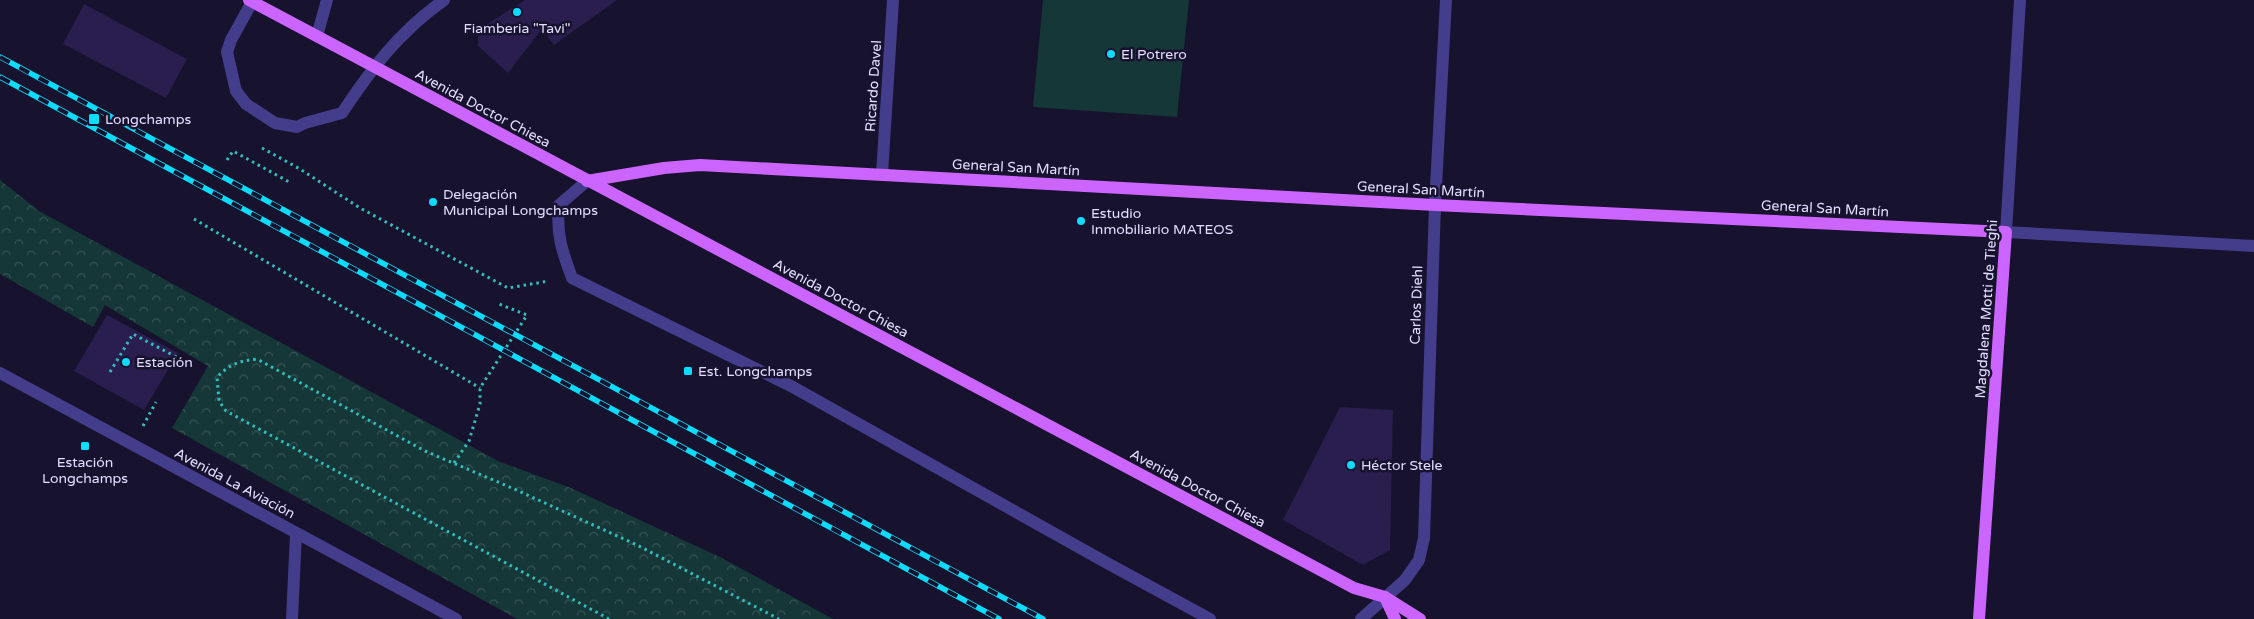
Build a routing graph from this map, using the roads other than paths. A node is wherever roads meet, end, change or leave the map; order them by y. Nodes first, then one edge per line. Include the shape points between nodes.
1 (326, 0) edge
2 (444, 0) edge
3 (893, 0) edge
4 (1446, 0) edge
5 (2020, 0) edge
6 (251, 1) edge
7 (317, 36) junction
8 (373, 66) junction
9 (882, 174) junction
10 (587, 181) junction
11 (1435, 205) junction
12 (2006, 232) junction
13 (2254, 246) edge
14 (0, 373) edge
15 (296, 533) junction
16 (1385, 597) junction
17 (292, 619) edge
18 (456, 619) edge
19 (1210, 619) edge
20 (1361, 619) edge
21 (1394, 619) edge
22 (1420, 619) edge
23 (1979, 619) edge

1 - 7 street
2 - 8 street via 418,18
3 - 9 street, Ricardo Davel
4 - 11 street, Carlos Diehl
5 - 12 street, Magdalena Motti de Tieghi
6 - 7 main road, Avenida Doctor Chiesa
6 - 8 street via 227,52 236,91 246,104 274,123 297,127 342,113
7 - 8 main road, Avenida Doctor Chiesa
8 - 10 main road, Avenida Doctor Chiesa
9 - 10 main road, General San Martín via 700,165
9 - 11 main road, General San Martín
10 - 16 main road, Avenida Doctor Chiesa via 1354,588
10 - 19 street via 559,205 557,226 561,249 572,278 791,386
11 - 12 main road, General San Martín
11 - 16 street, Carlos Diehl via 1424,538 1419,560 1405,580
12 - 13 street, General San Martín
12 - 23 main road, Magdalena Motti de Tieghi
14 - 15 street, Avenida La Aviación
15 - 17 street
15 - 18 street, Avenida La Aviación
16 - 20 street, Carlos Diehl
16 - 21 main road
16 - 22 main road, Avenida Doctor Chiesa

